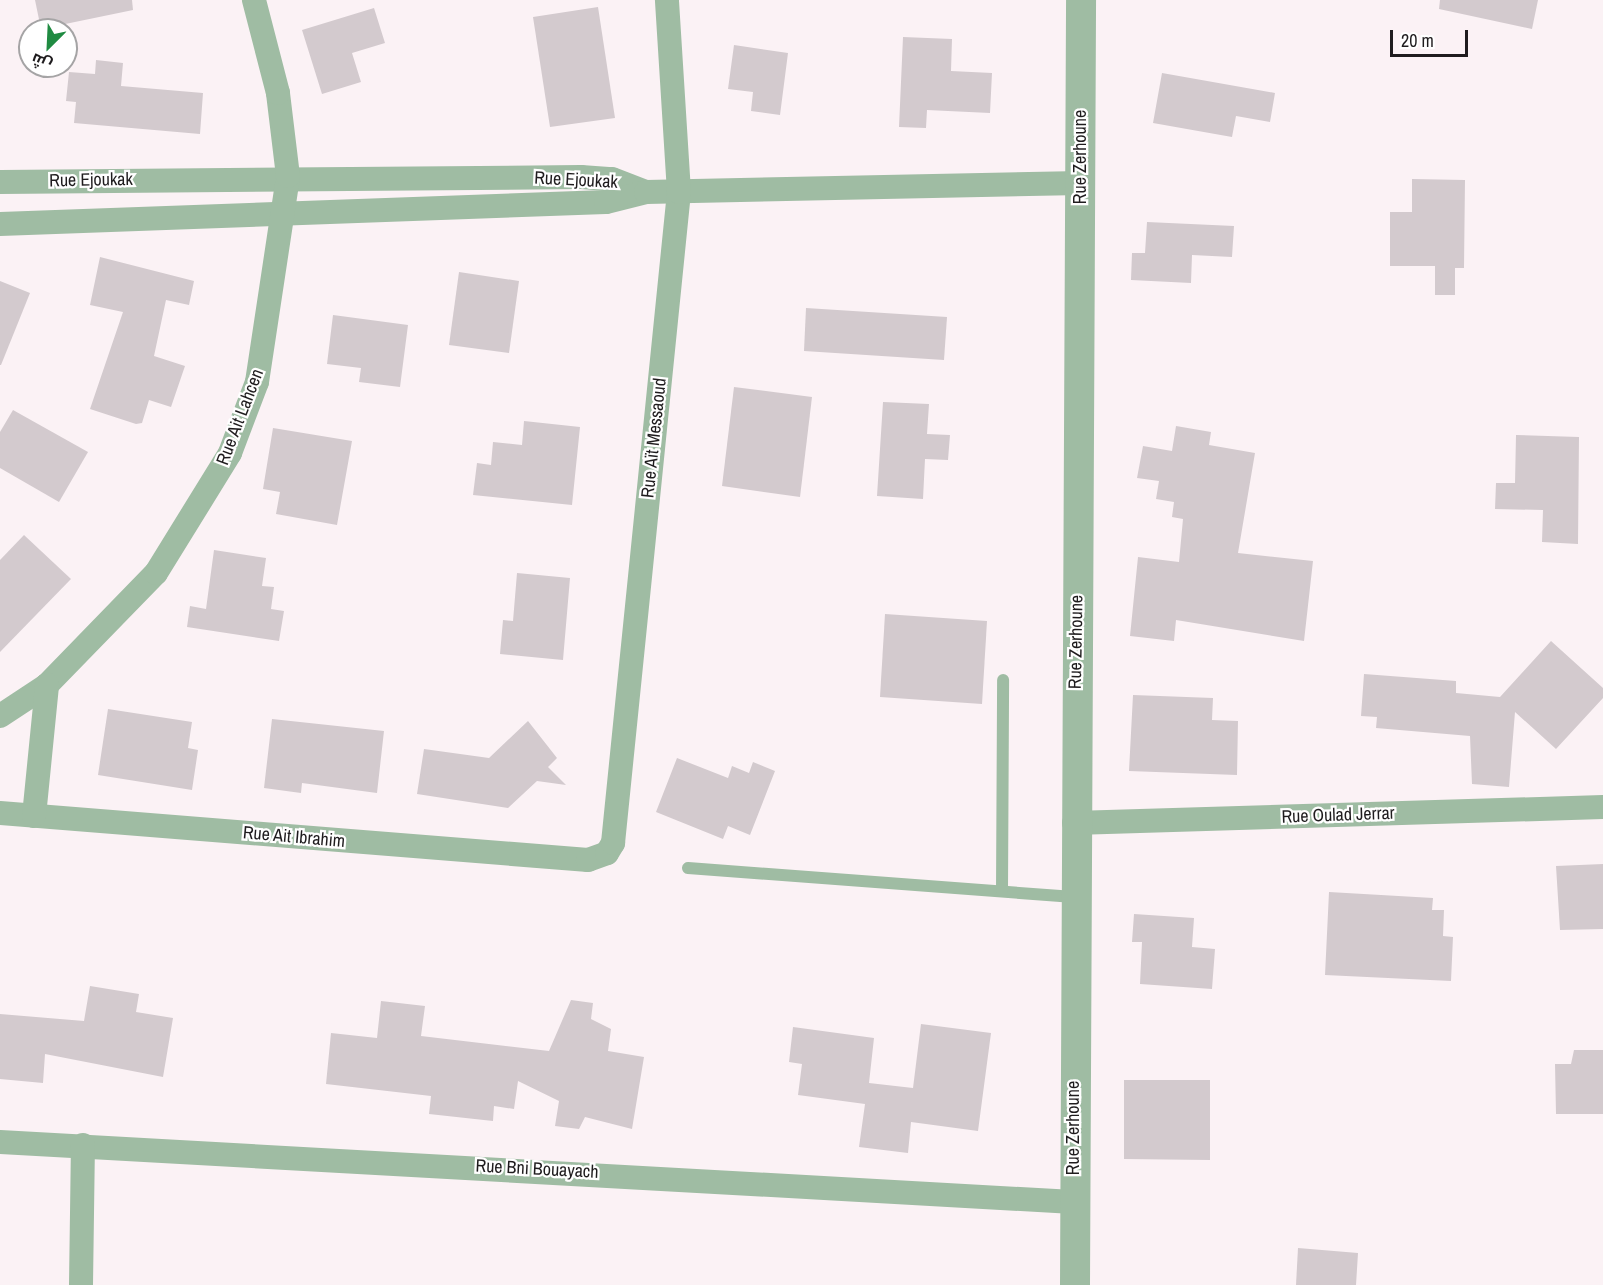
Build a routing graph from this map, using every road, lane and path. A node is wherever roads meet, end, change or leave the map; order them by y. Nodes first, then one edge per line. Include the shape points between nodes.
1 (254, 0) edge
2 (667, 0) edge
3 (1081, 0) edge
4 (288, 176) junction
5 (0, 182) edge
6 (1081, 183) junction
7 (646, 192) junction
8 (679, 192) junction
9 (286, 214) junction
10 (0, 224) edge
11 (1003, 680) dead end
12 (47, 686) junction
13 (0, 716) edge
14 (1603, 807) edge
15 (0, 813) edge
16 (34, 816) junction
17 (1074, 823) junction
18 (588, 860) joint
19 (688, 868) dead end
20 (1002, 891) junction
21 (1074, 897) junction
22 (0, 1143) edge
23 (83, 1145) junction
24 (1073, 1202) junction
25 (81, 1285) edge
26 (1075, 1285) edge

1 - 4 street, Rue Ait Lahcen via 278,93
2 - 8 street, Rue Aït Messaoud
3 - 6 street, Rue Zerhoune
4 - 5 street, Rue Ejoukak
4 - 7 street, Rue Ejoukak via 581,177 612,179
4 - 9 street, Rue Ait Lahcen
6 - 8 street
6 - 17 street, Rue Zerhoune
7 - 8 street
7 - 9 street, Rue Ejoukak via 606,202
8 - 18 street, Rue Aït Messaoud via 613,843 600,859
9 - 10 street, Rue Ejoukak
9 - 12 street, Rue Ait Lahcen via 257,382 230,453 156,573
11 - 20 lane
12 - 13 street, Rue Ait Lahcen
12 - 16 street
14 - 17 street, Rue Oulad Jerrar
15 - 16 street, Rue Ait Ibrahim
16 - 18 street, Rue Ait Ibrahim
17 - 21 street, Rue Zerhoune
19 - 20 lane
20 - 21 lane
21 - 24 street, Rue Zerhoune
22 - 23 street, Rue Bni Bouayach
23 - 24 street, Rue Bni Bouayach
23 - 25 street
24 - 26 street, Rue Zerhoune

